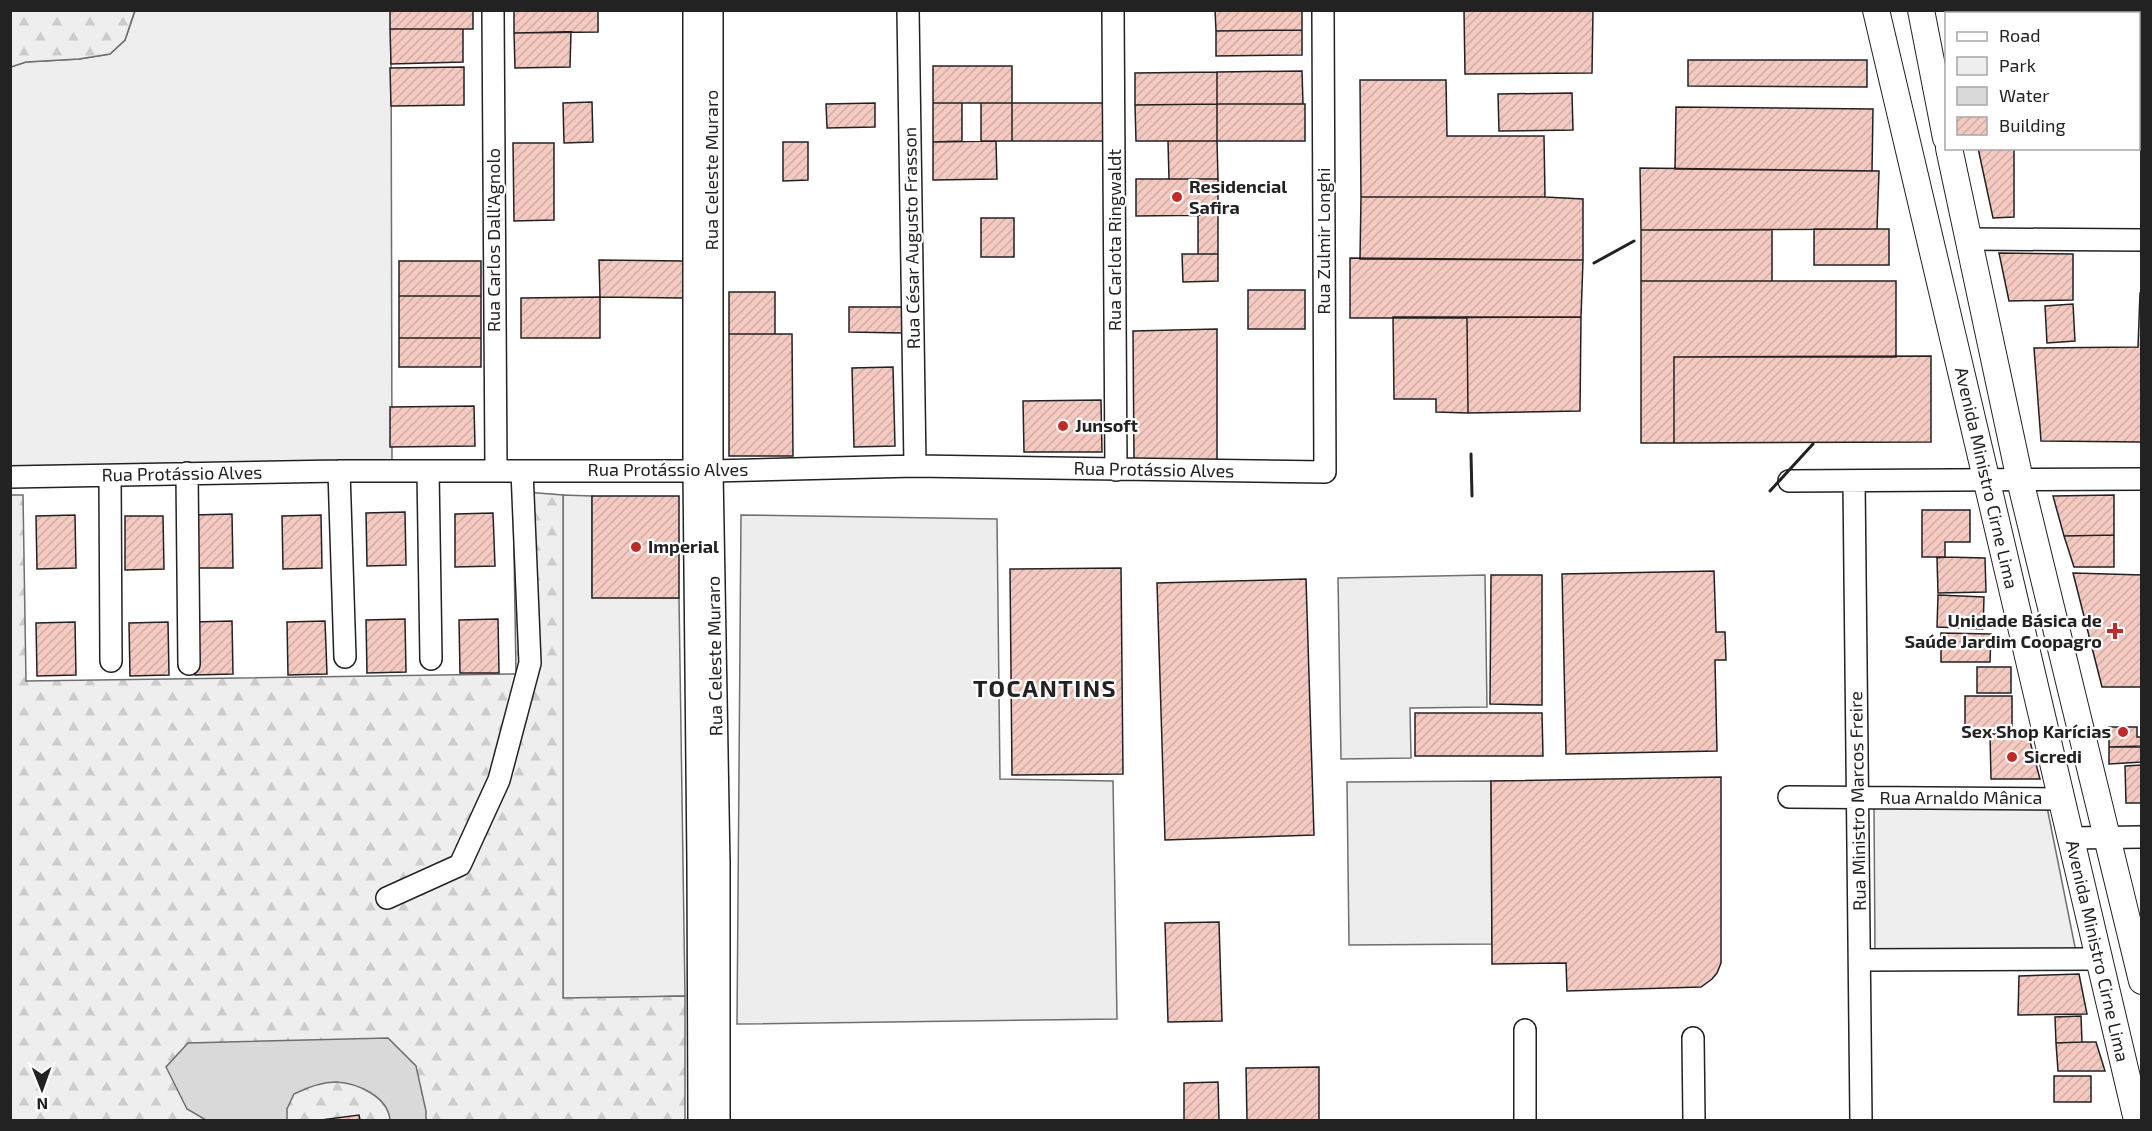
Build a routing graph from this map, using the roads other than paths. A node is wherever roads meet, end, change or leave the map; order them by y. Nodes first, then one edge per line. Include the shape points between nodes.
1 (493, 10) edge
2 (694, 10) edge
3 (712, 10) edge
4 (908, 10) edge
5 (1113, 10) edge
6 (1323, 10) edge
7 (1876, 10) edge
8 (1920, 10) edge
9 (1945, 129) edge
10 (1949, 150) edge
11 (703, 180) junction
12 (1967, 239) junction
13 (2142, 240) edge
14 (915, 466) junction
15 (496, 469) junction
16 (1116, 470) junction
17 (339, 471) junction
18 (428, 471) junction
19 (522, 471) junction
20 (703, 471) junction
21 (1325, 472) joint
22 (187, 474) junction
23 (110, 476) junction
24 (10, 477) edge
25 (2142, 479) edge
26 (1986, 480) junction
27 (2020, 480) junction
28 (1854, 481) junction
29 (1789, 482) dead end
30 (345, 657) dead end
31 (431, 659) dead end
32 (111, 661) dead end
33 (189, 664) dead end
34 (1788, 797) dead end
35 (1858, 798) junction
36 (2061, 799) junction
37 (2108, 837) junction
38 (2142, 837) edge
39 (2071, 838) junction
40 (387, 898) dead end
41 (2101, 959) junction
42 (1860, 960) junction
43 (2142, 981) edge
44 (1525, 1030) dead end
45 (1693, 1038) dead end
46 (699, 1120) edge
47 (719, 1120) edge
48 (1525, 1120) edge
49 (1694, 1120) edge
50 (1860, 1120) edge
51 (2137, 1120) edge

1 - 15 street, Rua Carlos Dall'Agnolo
2 - 11 street, Rua Celeste Muraro
3 - 11 street, Rua Celeste Muraro
4 - 14 street, Rua César Augusto Frasson
5 - 16 street, Rua Carlota Ringwaldt
6 - 21 street, Rua Zulmir Longhi
7 - 26 main road, Avenida Ministro Cirne Lima
8 - 9 main road
10 - 12 main road, Avenida Ministro Cirne Lima
11 - 20 street, Rua Celeste Muraro
12 - 13 street
12 - 27 main road, Avenida Ministro Cirne Lima
14 - 16 street, Rua Protássio Alves
14 - 20 street, Rua Protássio Alves
15 - 18 street, Rua Protássio Alves
15 - 19 street, Rua Protássio Alves
16 - 21 street, Rua Protássio Alves
17 - 18 street, Rua Protássio Alves
17 - 22 street, Rua Protássio Alves
17 - 30 street
18 - 31 street
19 - 20 street, Rua Protássio Alves
19 - 40 street via 530,663 499,780 460,865
20 - 46 street, Rua Celeste Muraro
20 - 47 street, Rua Celeste Muraro via 719,865
22 - 23 street, Rua Protássio Alves
22 - 33 street
23 - 24 street, Rua Protássio Alves
23 - 32 street
25 - 27 street
26 - 27 street
26 - 28 street
26 - 36 main road, Avenida Ministro Cirne Lima
27 - 37 main road, Avenida Ministro Cirne Lima
28 - 29 street
28 - 35 street, Rua Ministro Marcos Freire
34 - 35 street, Rua Arnaldo Mânica
35 - 36 street, Rua Arnaldo Mânica
35 - 42 street, Rua Ministro Marcos Freire
36 - 39 main road, Avenida Ministro Cirne Lima
37 - 38 street
37 - 39 street
37 - 43 main road, Avenida Ministro Cirne Lima
39 - 41 main road, Avenida Ministro Cirne Lima
41 - 42 street
41 - 51 main road, Avenida Ministro Cirne Lima
42 - 50 street, Rua Ministro Marcos Freire
44 - 48 street
45 - 49 street

